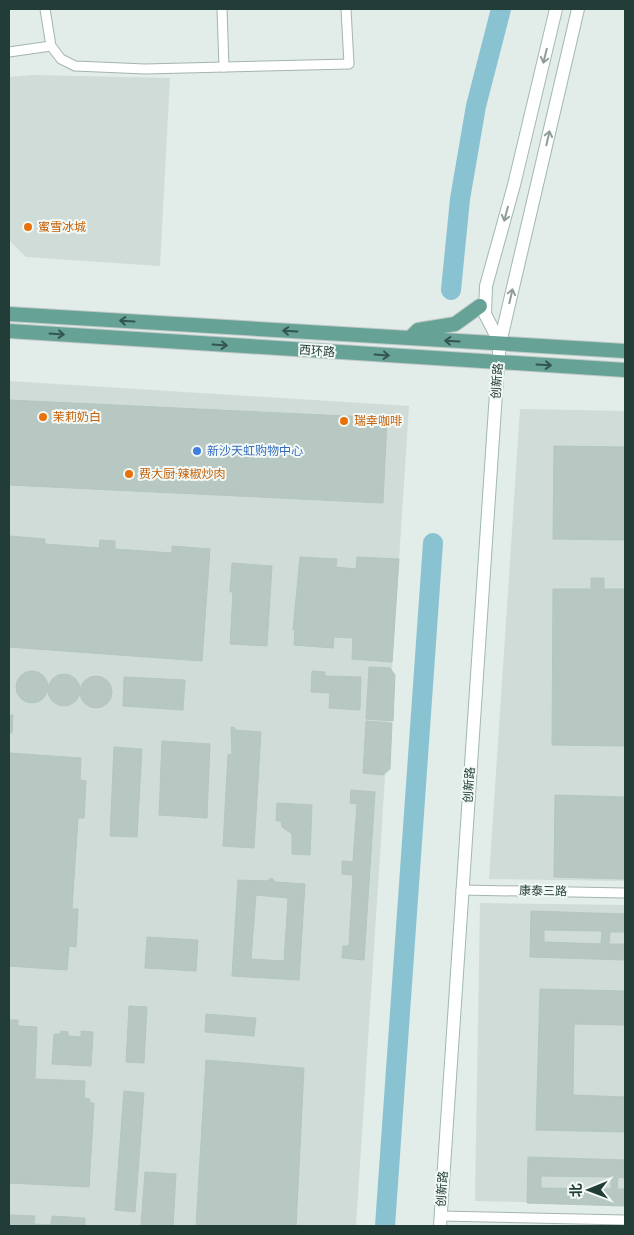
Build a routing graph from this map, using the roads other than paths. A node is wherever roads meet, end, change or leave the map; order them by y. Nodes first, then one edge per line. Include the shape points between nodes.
1 (45, 9) edge
2 (222, 9) edge
3 (346, 9) edge
4 (556, 9) edge
5 (578, 9) edge
6 (51, 46) junction
7 (9, 52) edge
8 (224, 67) junction
9 (480, 306) dead end
10 (9, 314) edge
11 (9, 331) edge
12 (410, 338) junction
13 (500, 343) junction
14 (625, 351) edge
15 (498, 363) junction
16 (625, 370) edge
17 (461, 890) junction
18 (625, 893) edge
19 (625, 1220) edge
20 (440, 1221) edge

1 - 6 street
2 - 8 street
3 - 8 street via 349,64
4 -> 13 street via 486,286 486,314
13 -> 5 street, 创新路
6 - 7 street
6 - 8 street via 61,59 75,66 145,69
9 - 12 main road via 455,324 418,330
12 -> 10 main road, 西环路
11 -> 15 main road, 西环路
13 -> 12 main road, 西环路
13 - 14 main road, 西环路
13 - 15 street, 创新路
15 -> 16 main road, 西环路
15 - 17 street, 创新路
17 - 18 street, 康泰三路
17 - 20 street, 创新路
19 - 20 street

